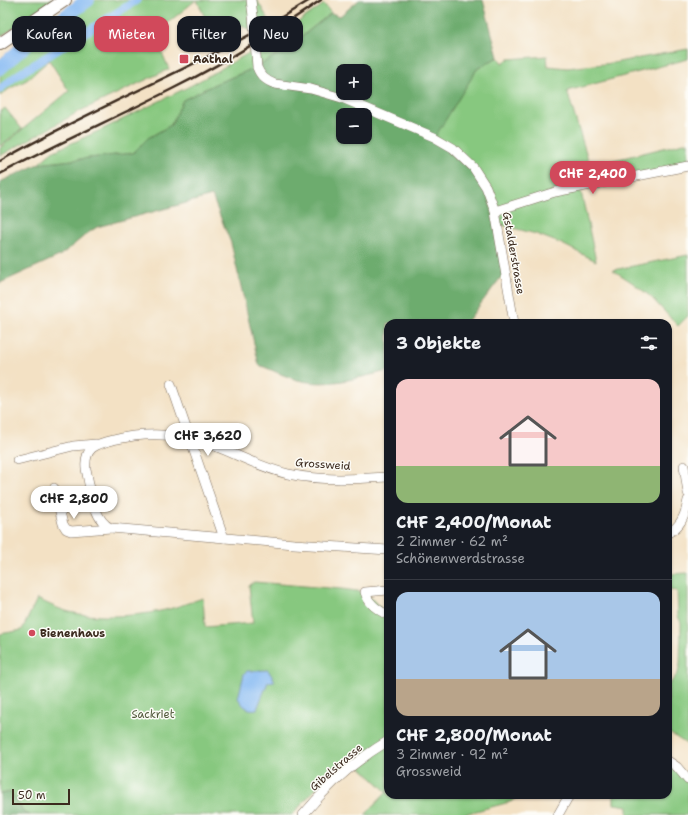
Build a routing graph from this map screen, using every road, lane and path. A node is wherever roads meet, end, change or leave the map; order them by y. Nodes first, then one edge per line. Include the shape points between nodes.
1 (64, 0) edge
2 (251, 0) edge
3 (0, 44) edge
4 (688, 166) edge
5 (495, 211) junction
6 (513, 319) edge
7 (171, 384) dead end
8 (190, 438) junction
9 (96, 444) junction
10 (17, 460) dead end
11 (684, 466) dead end
12 (384, 477) edge
13 (54, 488) dead end
14 (688, 493) edge
15 (688, 500) edge
16 (111, 528) junction
17 (672, 531) edge
18 (224, 538) junction
19 (384, 550) edge
20 (384, 590) edge
21 (384, 612) edge
22 (384, 743) edge
23 (672, 764) edge
24 (688, 780) edge
25 (567, 799) edge
26 (303, 815) edge
27 (558, 815) edge

1 - 3 main road
2 - 5 street, Gstalderstrasse, bridge via 257,67 264,79 275,84 311,89 342,98 447,144 473,167 486,187
4 - 5 street via 554,192
5 - 6 street, Gstalderstrasse
7 - 8 street
8 - 9 street, Grossweid via 148,435
8 - 12 street, Grossweid via 289,474 322,478
8 - 18 street
9 - 10 street, Grossweid via 73,446
9 - 16 street via 87,455 86,469 97,513 102,523
11 - 14 street
13 - 16 street via 66,529 71,531
15 - 17 street via 683,519
16 - 18 street
18 - 19 street
20 - 21 street via 365,592 370,603
22 - 26 street, Gibelstrasse via 354,763 322,792
23 - 24 street
25 - 27 street

